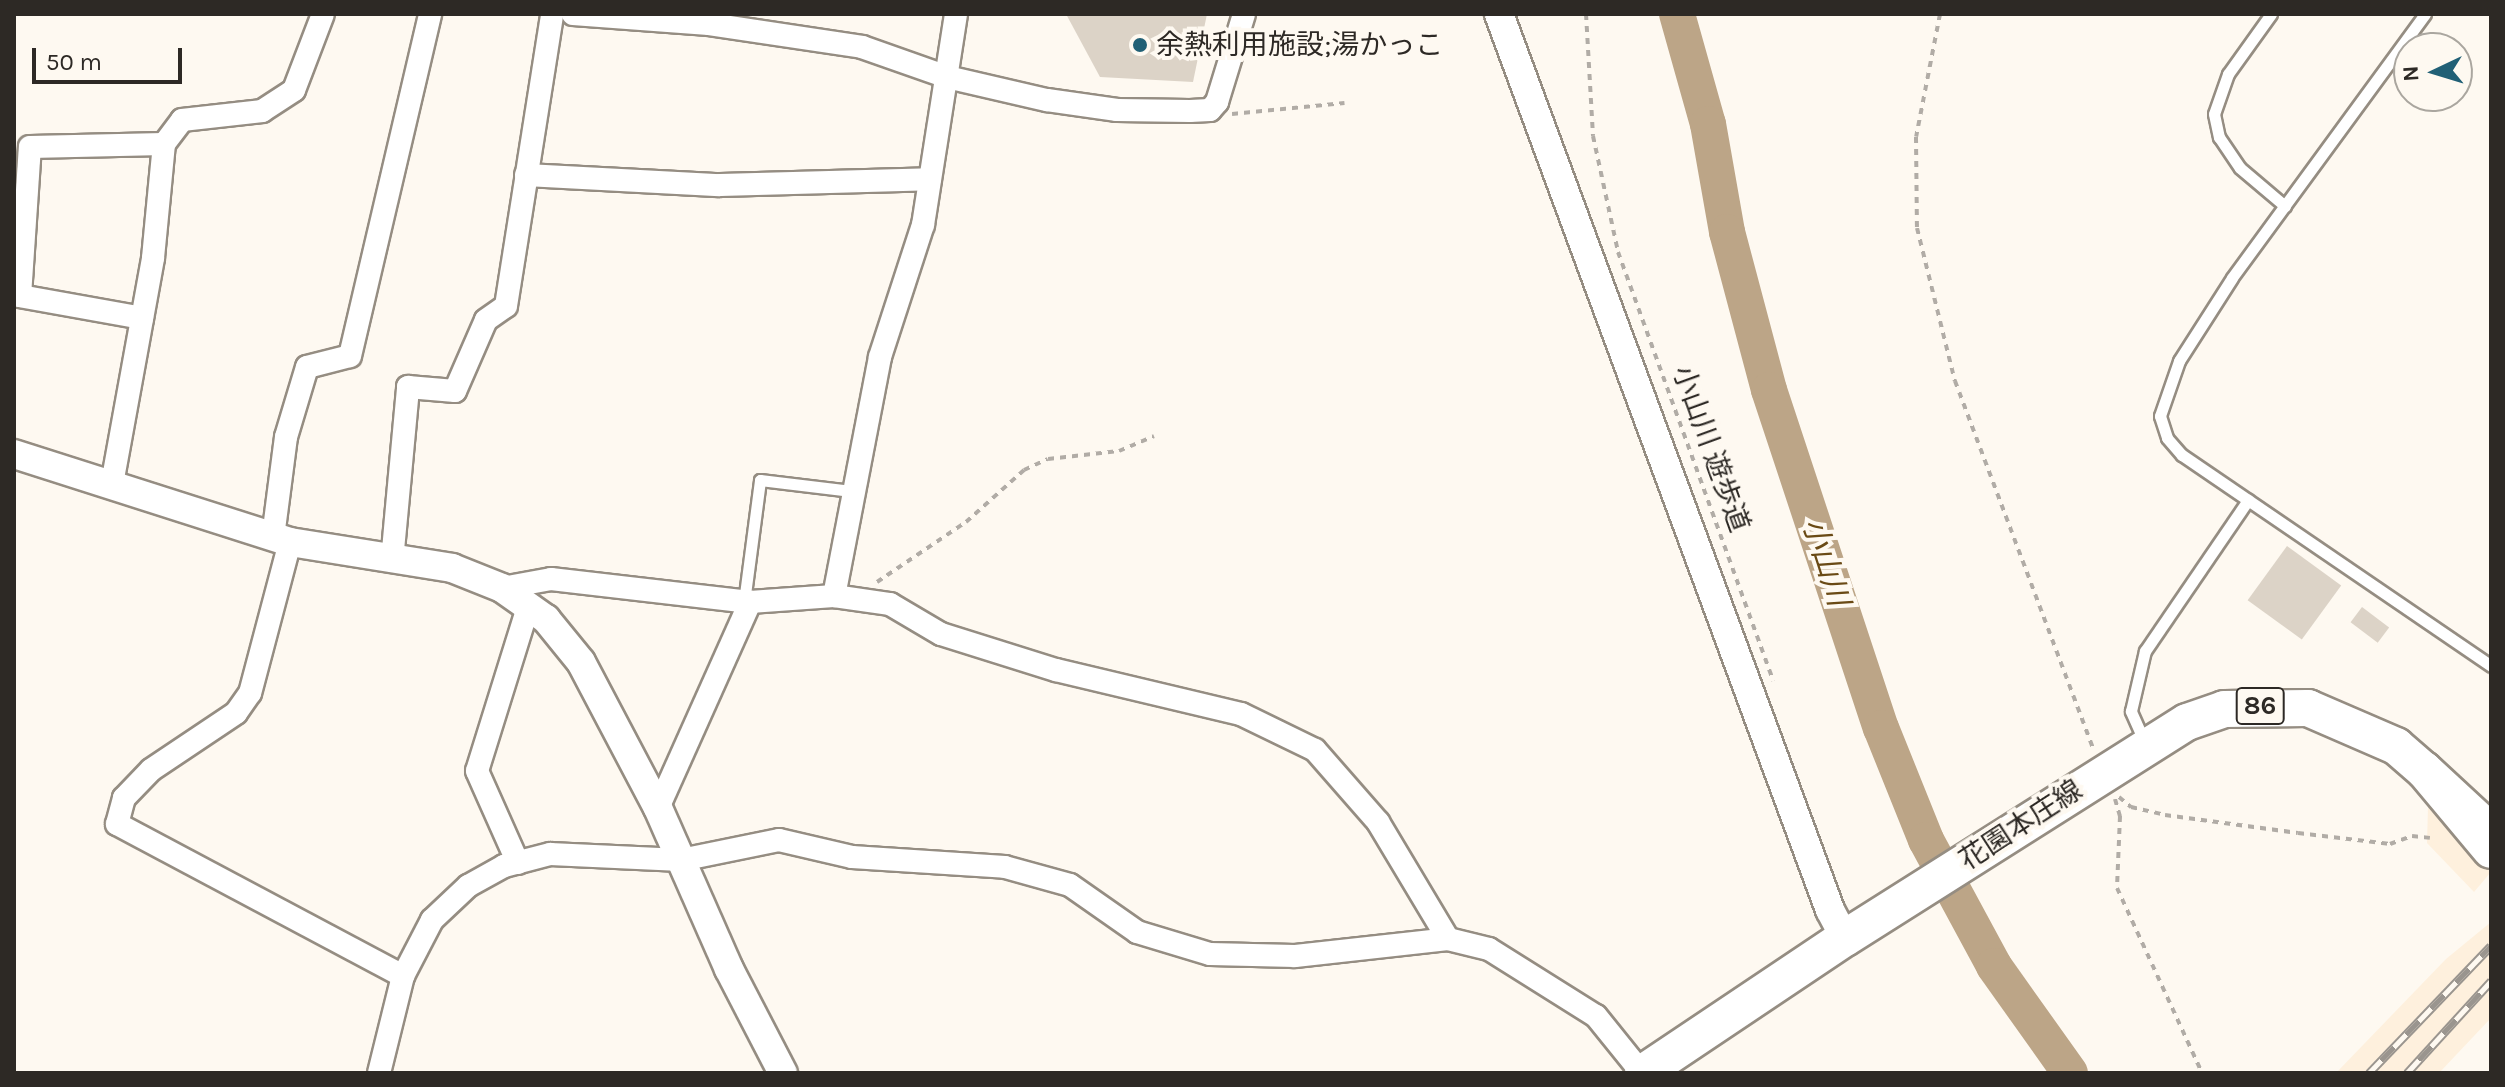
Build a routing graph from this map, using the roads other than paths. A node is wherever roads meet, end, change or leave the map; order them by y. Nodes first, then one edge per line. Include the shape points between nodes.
1 (323, 14) edge
2 (430, 14) edge
3 (552, 14) edge
4 (573, 14) edge
5 (956, 14) edge
6 (1244, 14) edge
7 (1499, 14) edge
8 (2271, 14) edge
9 (2425, 14) edge
10 (947, 77) junction
11 (164, 144) junction
12 (526, 175) junction
13 (930, 179) junction
14 (2285, 206) junction
15 (142, 318) junction
16 (14, 454) edge
17 (112, 484) junction
18 (851, 491) junction
19 (2248, 500) junction
20 (281, 540) junction
21 (392, 561) junction
22 (502, 588) junction
23 (843, 597) junction
24 (747, 602) junction
25 (528, 607) junction
26 (2491, 666) edge
27 (2145, 745) junction
28 (2424, 770) junction
29 (658, 808) junction
30 (2491, 832) edge
31 (2491, 850) edge
32 (681, 860) junction
33 (518, 863) junction
34 (1858, 930) junction
35 (1448, 939) junction
36 (403, 976) junction
37 (379, 1073) edge
38 (783, 1073) edge
39 (1643, 1073) edge

1 - 11 street via 294,90 262,111 182,120
2 - 20 street via 350,356 307,367 286,437
3 - 12 street
4 - 10 street via 709,24 862,47
5 - 10 street
6 - 10 street via 1210,110 1108,109
7 - 34 street via 1830,910
8 - 14 lane via 2228,74 2214,114 2219,137 2240,168
9 - 14 lane
10 - 13 street
11 - 15 street
11 - 15 street via 30,147 20,296
12 - 13 street via 720,185
12 - 21 street via 506,306 486,320 455,391 408,387
13 - 18 street via 915,252 880,357
14 - 19 lane via 2179,361 2160,416 2167,438 2182,455
15 - 17 street
16 - 17 street
17 - 20 street
18 - 23 street
18 - 24 lane via 760,480
19 - 26 lane
19 - 27 lane via 2145,651 2131,711
20 - 21 street
20 - 36 street via 250,693 236,713 151,770 124,798 117,824
21 - 22 street via 452,568
22 - 24 street via 551,579
22 - 25 street
23 - 24 street
23 - 35 street via 890,604 941,634 1056,670 1241,714 1315,750 1378,822
24 - 29 street
25 - 29 street via 546,619 581,662
25 - 33 street via 477,771
27 - 28 main road, 花園本庄線 / 86 via 2224,709 2308,708 2396,746
27 - 34 main road, 花園本庄線 / 86 via 2102,778
28 - 30 main road, 花園本庄線 / 86
28 - 31 main road, 花園本庄線 / 86
29 - 32 street
32 - 33 street via 550,854
32 - 35 street via 779,840 852,857 1005,867 1070,885 1137,932 1210,954 1295,956
32 - 38 street
33 - 36 street via 468,886 432,920
34 - 39 main road, 花園本庄線 / 86
35 - 39 street via 1489,949 1596,1016
36 - 37 street

